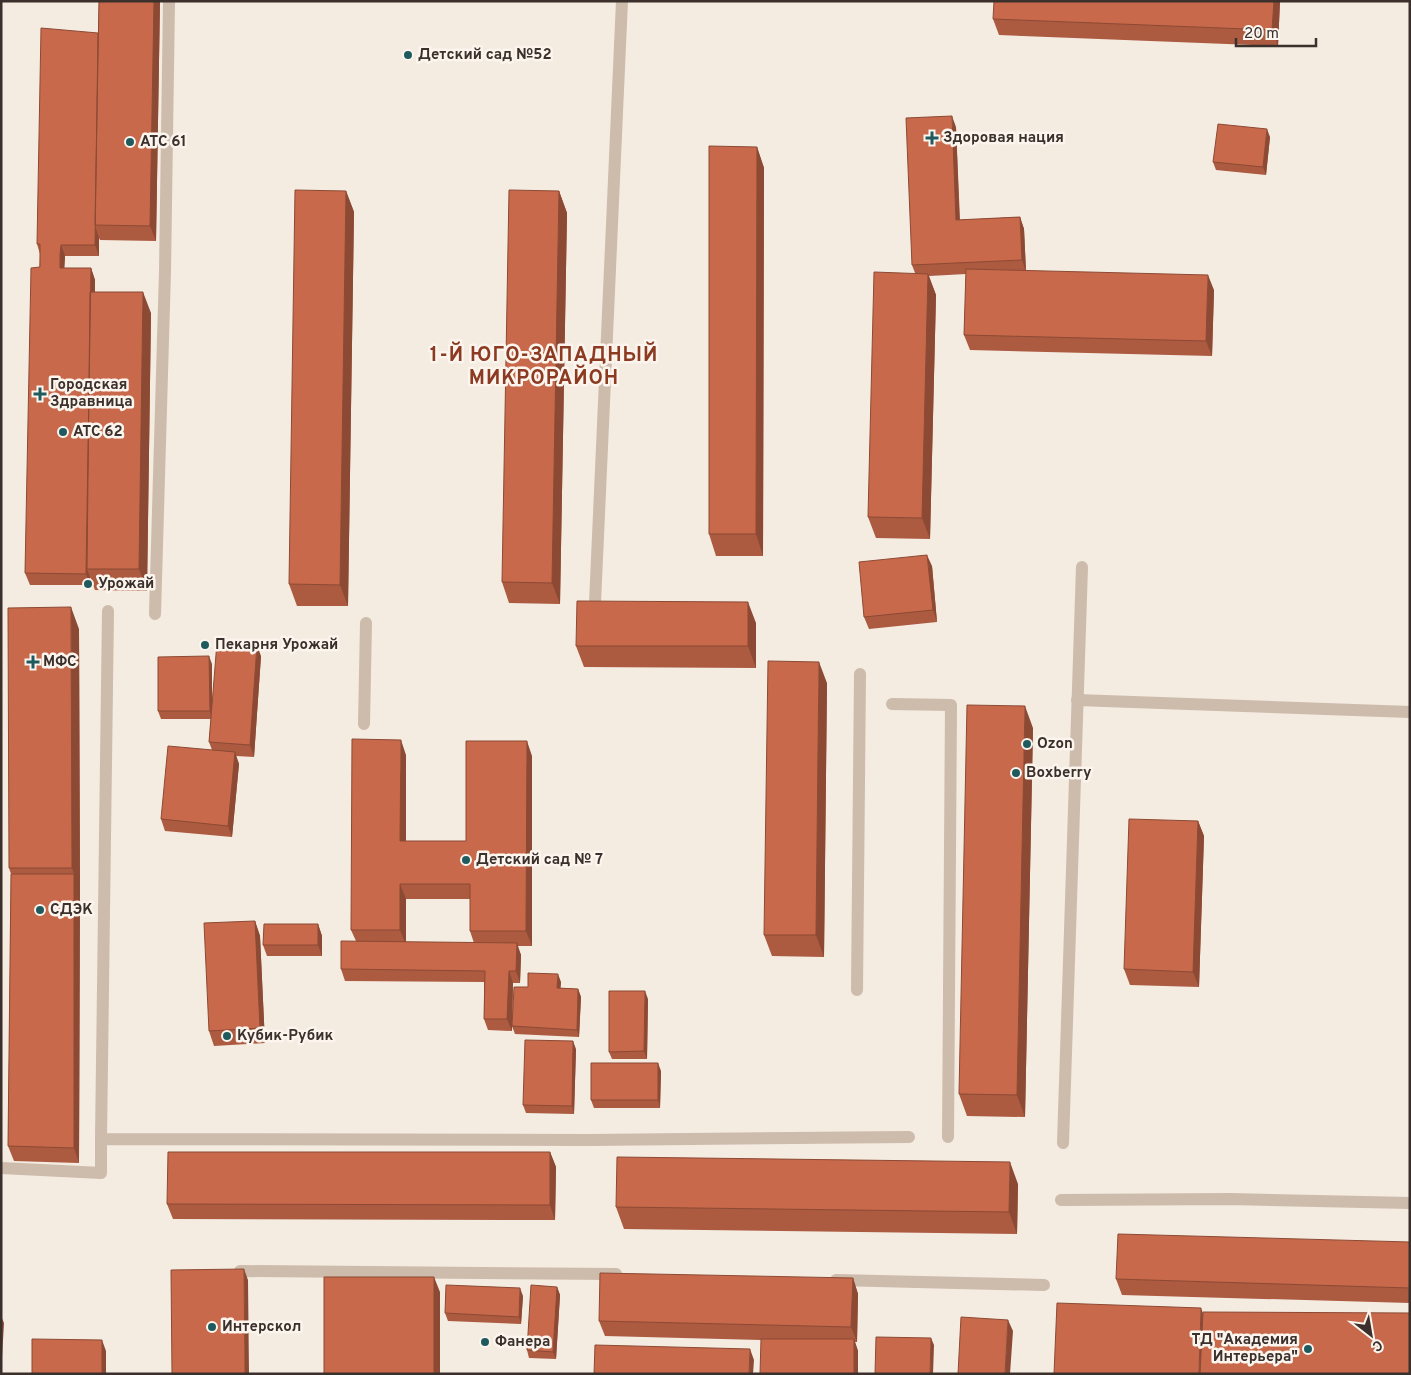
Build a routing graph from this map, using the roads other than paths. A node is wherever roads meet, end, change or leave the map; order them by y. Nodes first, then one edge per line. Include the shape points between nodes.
1 (169, 1) edge
2 (622, 1) edge
3 (1082, 566) dead end
4 (595, 603) edge
5 (108, 611) dead end
6 (155, 614) dead end
7 (366, 623) dead end
8 (860, 674) dead end
9 (1077, 700) junction
10 (892, 704) dead end
11 (1410, 712) edge
12 (364, 724) dead end
13 (857, 990) dead end
14 (948, 1137) dead end
15 (909, 1138) dead end
16 (102, 1139) junction
17 (1062, 1143) dead end
18 (1, 1168) edge
19 (1061, 1200) dead end
20 (1410, 1203) edge
21 (240, 1271) edge
22 (634, 1274) edge
23 (824, 1279) edge
24 (1044, 1285) dead end

1 - 6 street
2 - 4 street
3 - 9 street
5 - 16 street
7 - 12 street
8 - 13 street
9 - 11 street
9 - 17 street
10 - 14 street via 951,706
15 - 16 street
16 - 18 street via 101,1173
19 - 20 street
21 - 22 street
23 - 24 street

